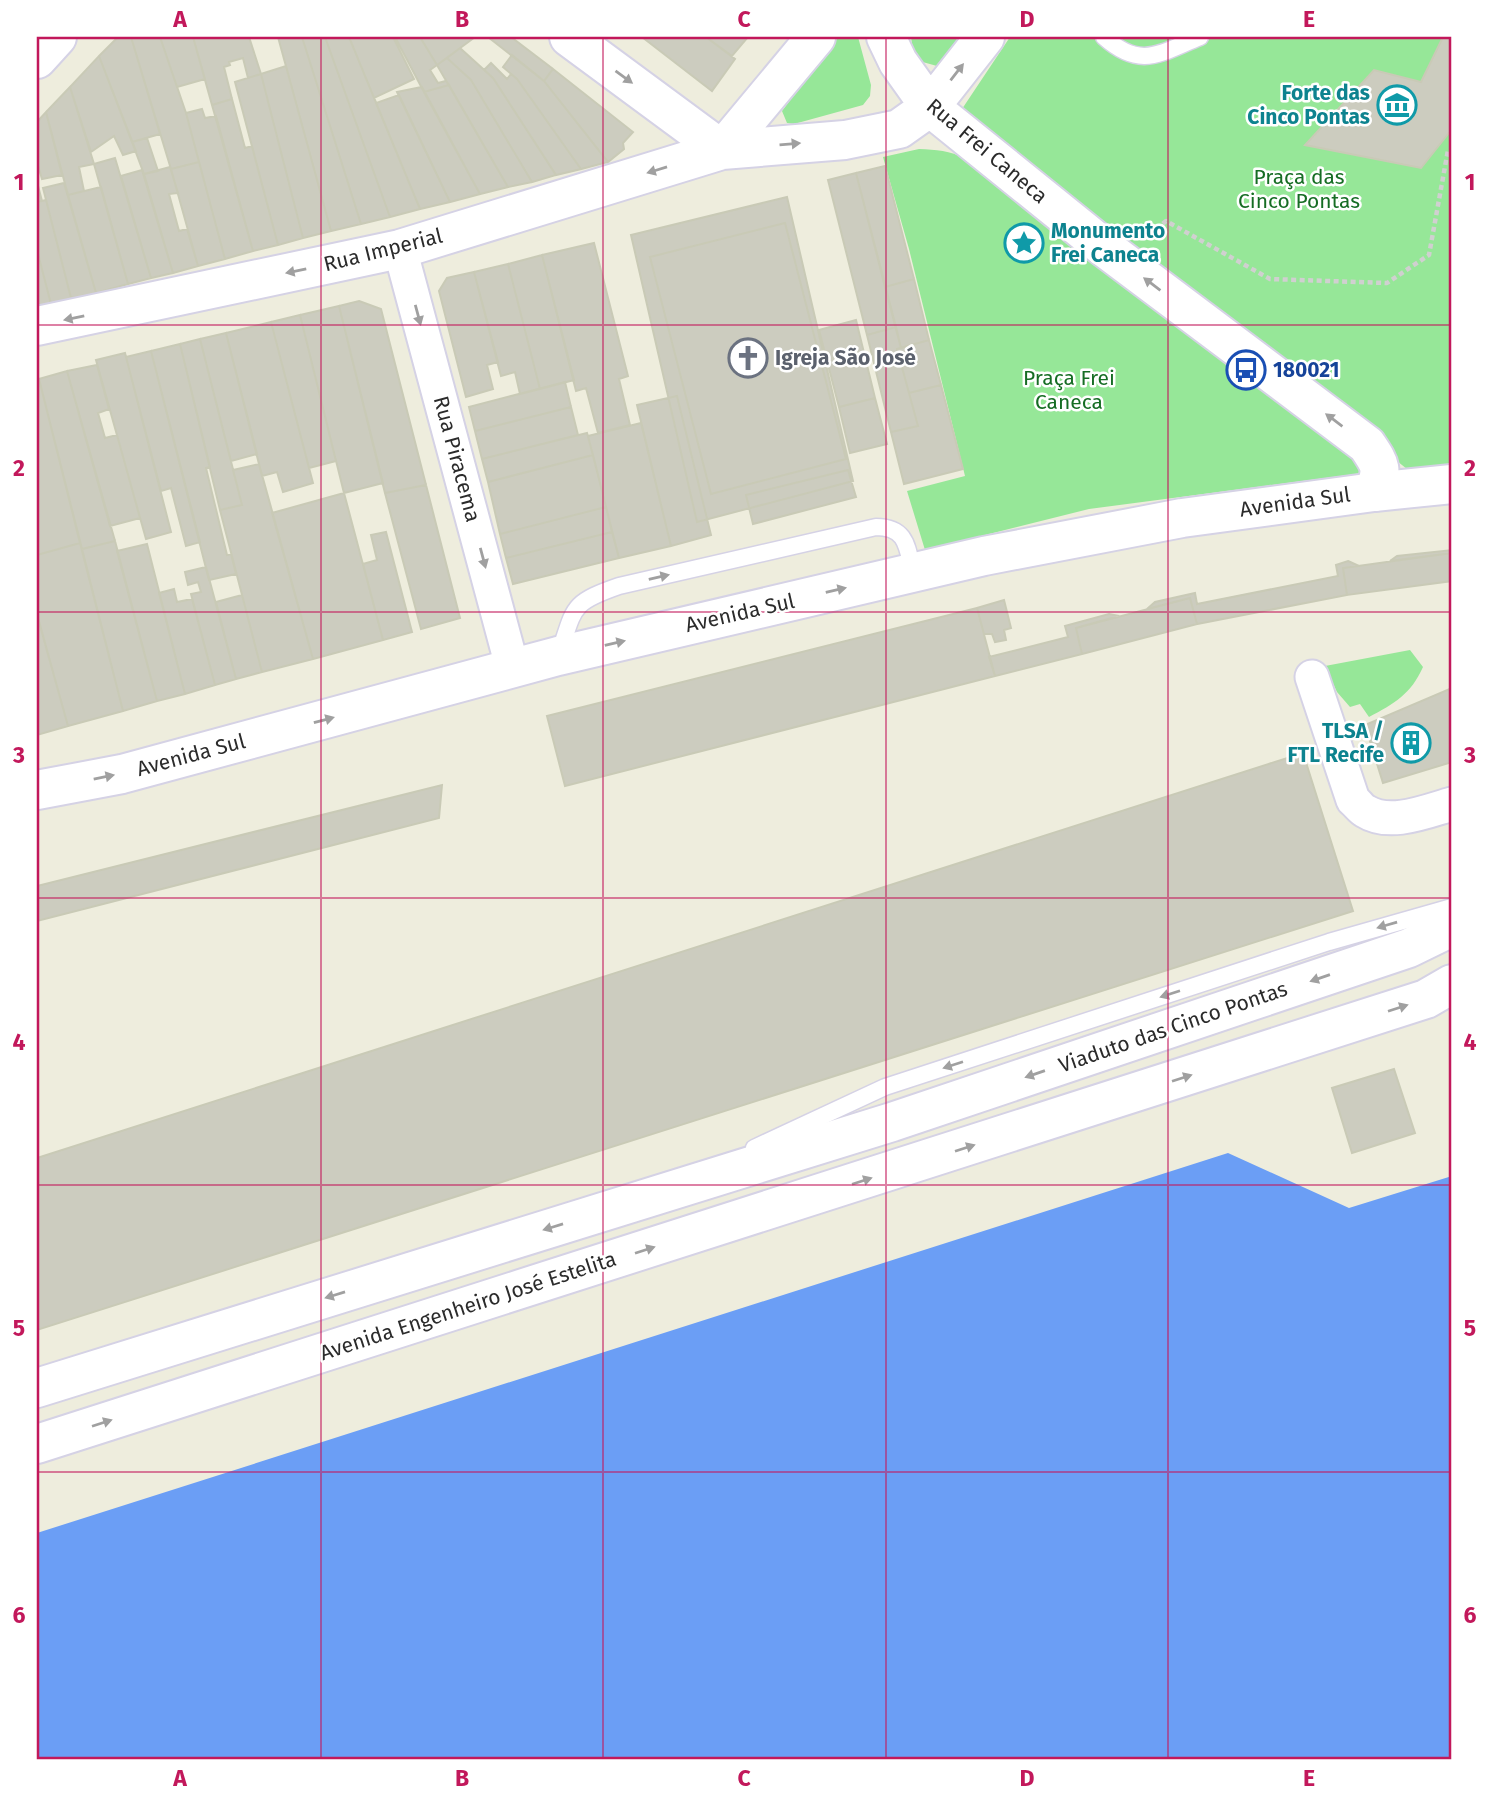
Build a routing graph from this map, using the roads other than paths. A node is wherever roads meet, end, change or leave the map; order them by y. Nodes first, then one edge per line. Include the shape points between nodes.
1 (57, 37) edge
2 (569, 37) edge
3 (816, 37) edge
4 (886, 37) edge
5 (985, 37) edge
6 (1104, 37) edge
7 (1200, 37) edge
8 (37, 59) edge
9 (930, 107) junction
10 (722, 150) junction
11 (400, 249) junction
12 (37, 326) edge
13 (1367, 445) junction
14 (1444, 485) edge
15 (1374, 492) junction
16 (913, 572) junction
17 (558, 656) junction
18 (513, 670) junction
19 (1312, 677) dead end
20 (37, 790) edge
21 (1452, 804) edge
22 (1452, 907) edge
23 (1452, 927) edge
24 (1452, 984) edge
25 (641, 1200) junction
26 (37, 1388) edge
27 (37, 1444) edge

1 - 8 main road
2 -> 10 main road
3 - 10 main road
4 - 9 main road, Rua Frei Caneca
9 -> 5 main road
6 - 7 lane via 1128,55 1139,57
10 -> 9 main road via 845,140 899,129
13 -> 9 main road, Rua Frei Caneca via 1101,245
10 -> 11 main road, Rua Imperial
11 -> 12 main road, Rua Imperial
11 -> 18 street, Rua Piracema
13 - 14 main road, Rua Frei Caneca via 1408,476
13 - 15 main road via 1380,464
14 - 15 main road, Avenida Sul
15 - 16 main road, Avenida Sul via 1182,518
17 -> 16 main road, Avenida Sul
17 -> 16 lane via 581,601 619,586 876,527 898,532 906,542
17 - 18 main road, Avenida Sul
20 -> 18 main road, Avenida Sul via 122,774
19 - 21 street via 1353,800 1365,811 1383,818
22 -> 25 lane via 1329,942 885,1087
23 -> 25 main road, Viaduto das Cinco Pontas via 1409,948 892,1122
27 -> 24 main road, Avenida Engenheiro José Estelita via 1426,999
25 -> 26 main road

